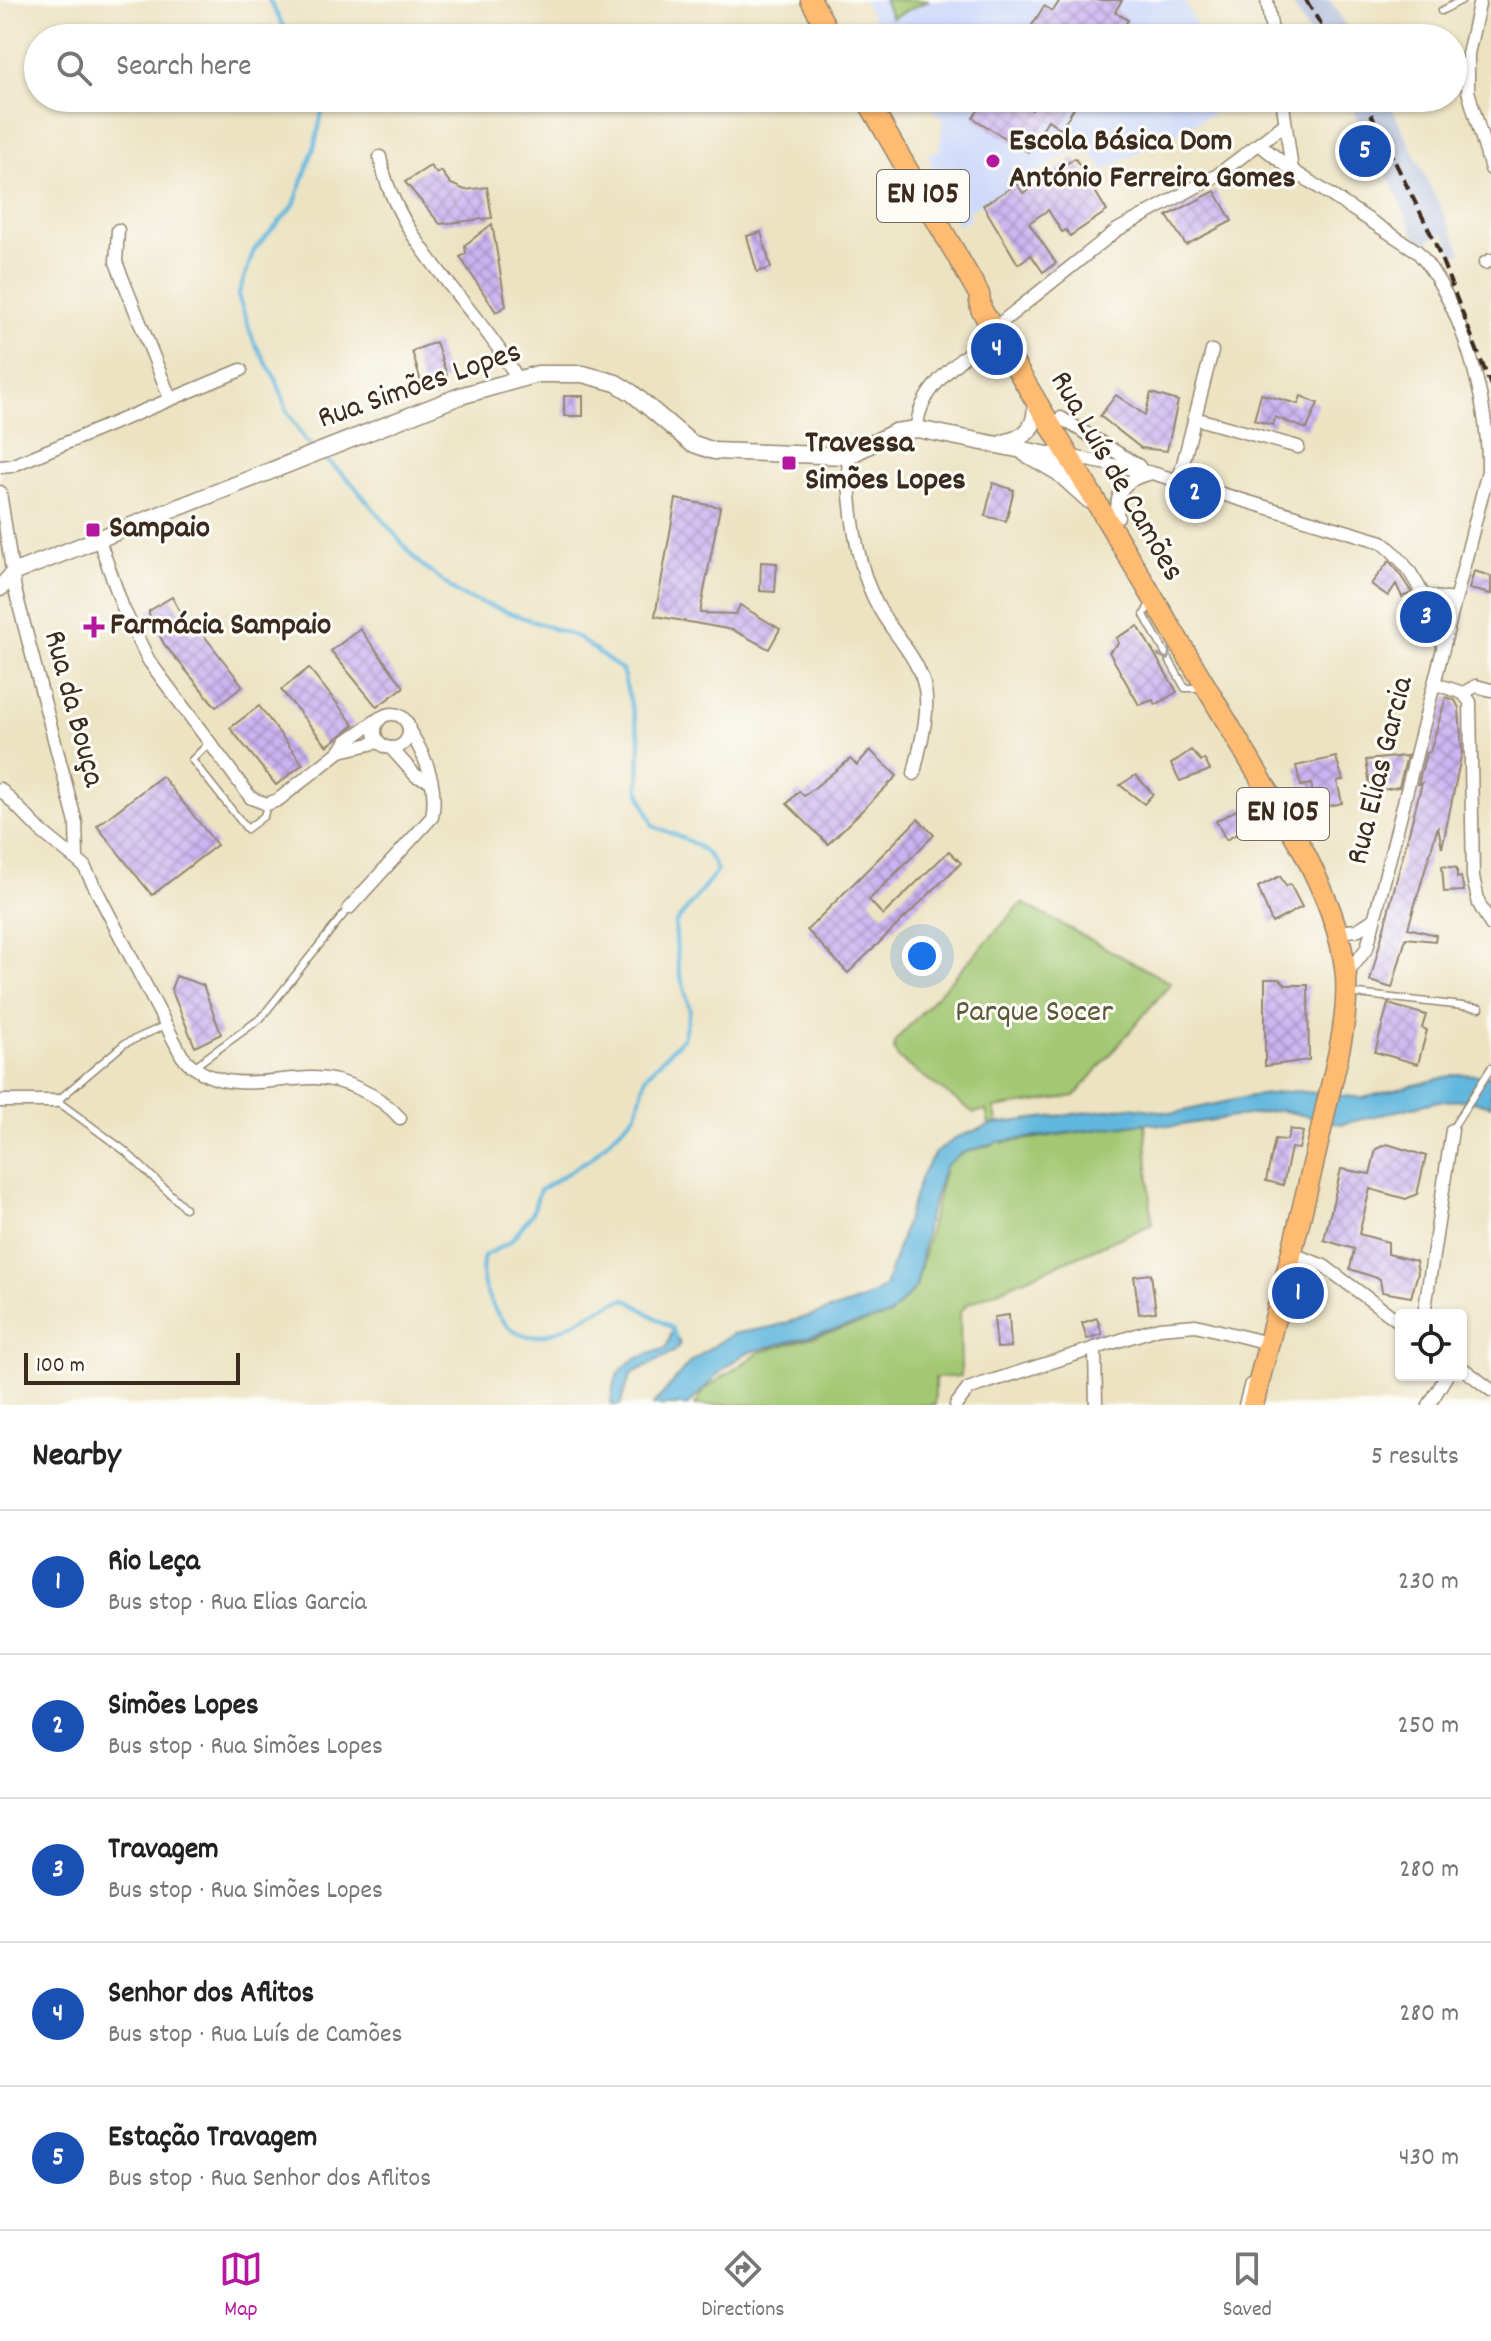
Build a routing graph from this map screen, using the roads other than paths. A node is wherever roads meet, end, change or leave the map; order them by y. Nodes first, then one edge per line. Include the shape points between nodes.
1 (811, 0) edge
2 (1267, 0) edge
3 (1462, 0) edge
4 (1480, 0) edge
5 (1441, 11) dead end
6 (824, 24) edge
7 (1271, 24) edge
8 (874, 112) edge
9 (1284, 112) edge
10 (1285, 124) junction
11 (1259, 144) junction
12 (380, 157) dead end
13 (1491, 169) edge
14 (1292, 170) junction
15 (118, 230) dead end
16 (995, 330) junction
17 (1212, 351) dead end
18 (241, 370) dead end
19 (517, 378) junction
20 (170, 398) junction
21 (1035, 400) junction
22 (1194, 418) junction
23 (917, 429) junction
24 (1001, 443) junction
25 (1298, 447) dead end
26 (1074, 454) junction
27 (848, 456) junction
28 (0, 467) edge
29 (1152, 473) junction
30 (1178, 483) junction
31 (0, 492) edge
32 (1109, 514) junction
33 (99, 540) junction
34 (15, 572) junction
35 (0, 588) edge
36 (1426, 596) junction
37 (1454, 600) junction
38 (1443, 645) junction
39 (1199, 659) junction
40 (1436, 684) junction
41 (1208, 687) junction
42 (1491, 690) edge
43 (1463, 693) junction
44 (381, 718) junction
45 (410, 732) junction
46 (208, 744) junction
47 (385, 745) junction
48 (340, 751) junction
49 (914, 774) dead end
50 (429, 780) junction
51 (0, 789) edge
52 (267, 804) junction
53 (77, 859) junction
54 (349, 908) joint
55 (1489, 918) edge
56 (1374, 919) junction
57 (1340, 941) junction
58 (1346, 984) junction
59 (1480, 1008) dead end
60 (166, 1025) junction
61 (192, 1068) junction
62 (1491, 1068) edge
63 (0, 1101) edge
64 (57, 1101) junction
65 (400, 1118) dead end
66 (1452, 1130) joint
67 (185, 1208) dead end
68 (1293, 1254) junction
69 (1425, 1309) edge
70 (1395, 1319) edge
71 (1268, 1343) junction
72 (1095, 1348) junction
73 (1467, 1372) edge
74 (1260, 1377) junction
75 (1443, 1381) edge
76 (1491, 1390) edge
77 (956, 1405) edge
78 (1096, 1405) edge
79 (1242, 1405) edge
80 (1253, 1405) edge
81 (1429, 1405) edge

1 - 6 main road
2 - 7 street
3 - 5 lane
4 - 13 street via 1468,54 1468,91
8 - 16 main road, Rua Luís de Camões / EN 105
9 - 10 street
10 - 11 street
10 - 14 street
11 - 14 street, Rua Elias Garcia
11 - 16 street via 1186,194 1117,230
12 - 19 street via 399,209
14 - 37 street, Rua Elias Garcia via 1417,251 1454,311 1488,437 1488,471
15 - 20 street via 116,262
16 - 21 main road, Rua Luís de Camões / EN 105
16 - 23 street via 936,385 920,410
16 - 26 main road, Rua Luís de Camões / EN 105
16 - 26 street, Rua Simões Lopes via 1007,340
17 - 22 street
18 - 20 street
19 - 27 street, Rua Simões Lopes via 583,374 616,383 701,449
19 - 33 street, Rua Simões Lopes
20 - 28 street
21 - 24 street via 1033,427 1024,436
21 - 26 main road, Rua Luís de Camões / EN 105
22 - 25 street
22 - 30 street
23 - 24 street, Rua Simões Lopes
23 - 27 street, Rua Simões Lopes via 895,432
24 - 26 street, Rua Simões Lopes
24 - 32 street, Rua Simões Lopes via 1058,472
26 - 29 street, Rua Simões Lopes
26 - 29 street, Rua Simões Lopes
26 - 32 main road, Rua Luís de Camões / EN 105
26 - 39 street, Rua Simões Lopes
27 - 49 street via 864,575 925,688
29 - 30 street, Rua Simões Lopes
29 - 32 street via 1127,482
30 - 36 street, Rua Simões Lopes via 1367,534 1398,554
31 - 34 street, Rua da Bouça
32 - 39 main road, Rua Luís de Camões / EN 105
32 -> 41 main road, Rua Luís de Camões / EN 105 via 1152,600
33 - 34 street, Rua Simões Lopes
33 - 46 street via 149,661
34 - 35 street, Rua Simões Lopes
34 - 53 street, Rua da Bouça via 36,680 76,823
36 - 37 street
36 - 38 street, Rua Simões Lopes
37 - 38 street, Rua Elias Garcia
38 - 40 street, Rua Elias Garcia
39 - 41 main road, Rua Luís de Camões / EN 105
40 - 43 street
40 - 56 street, Rua Elias Garcia
41 - 57 main road, Rua Luís de Camões / EN 105 via 1303,850
42 - 43 street via 1476,686
43 - 55 street via 1472,716 1473,877
44 - 45 street via 398,714
44 - 47 street via 375,727
44 - 48 street
45 - 47 street via 406,742
45 - 50 street via 429,766
46 - 52 street via 251,798
46 - 52 lane via 192,760 247,829 264,816
47 - 48 street
47 - 50 street via 416,776
48 - 52 street
50 - 54 street via 436,797 432,817
51 - 53 street
53 - 60 street
54 - 61 lane via 261,1018
56 - 57 street
56 - 58 street, Rua Elias Garcia via 1367,948
57 - 58 main road, Rua Elias Garcia / EN 105
58 - 59 lane
58 - 68 main road, Rua Elias Garcia / EN 105 via 1346,1014
60 - 61 street
60 - 64 lane via 124,1044
61 - 65 street via 242,1085 335,1080
62 - 66 lane
63 - 64 street
64 - 67 lane via 125,1151
66 - 69 street
68 - 70 street via 1324,1266
68 - 71 main road, Rua Elias Garcia / EN 105
71 - 72 street via 1196,1325 1159,1328
71 - 74 main road, Rua Elias Garcia / EN 105
72 - 77 street via 968,1389
72 - 78 street
73 - 76 street
74 - 79 lane via 1248,1383
74 - 80 main road, Rua Elias Garcia / EN 105
75 - 81 street

